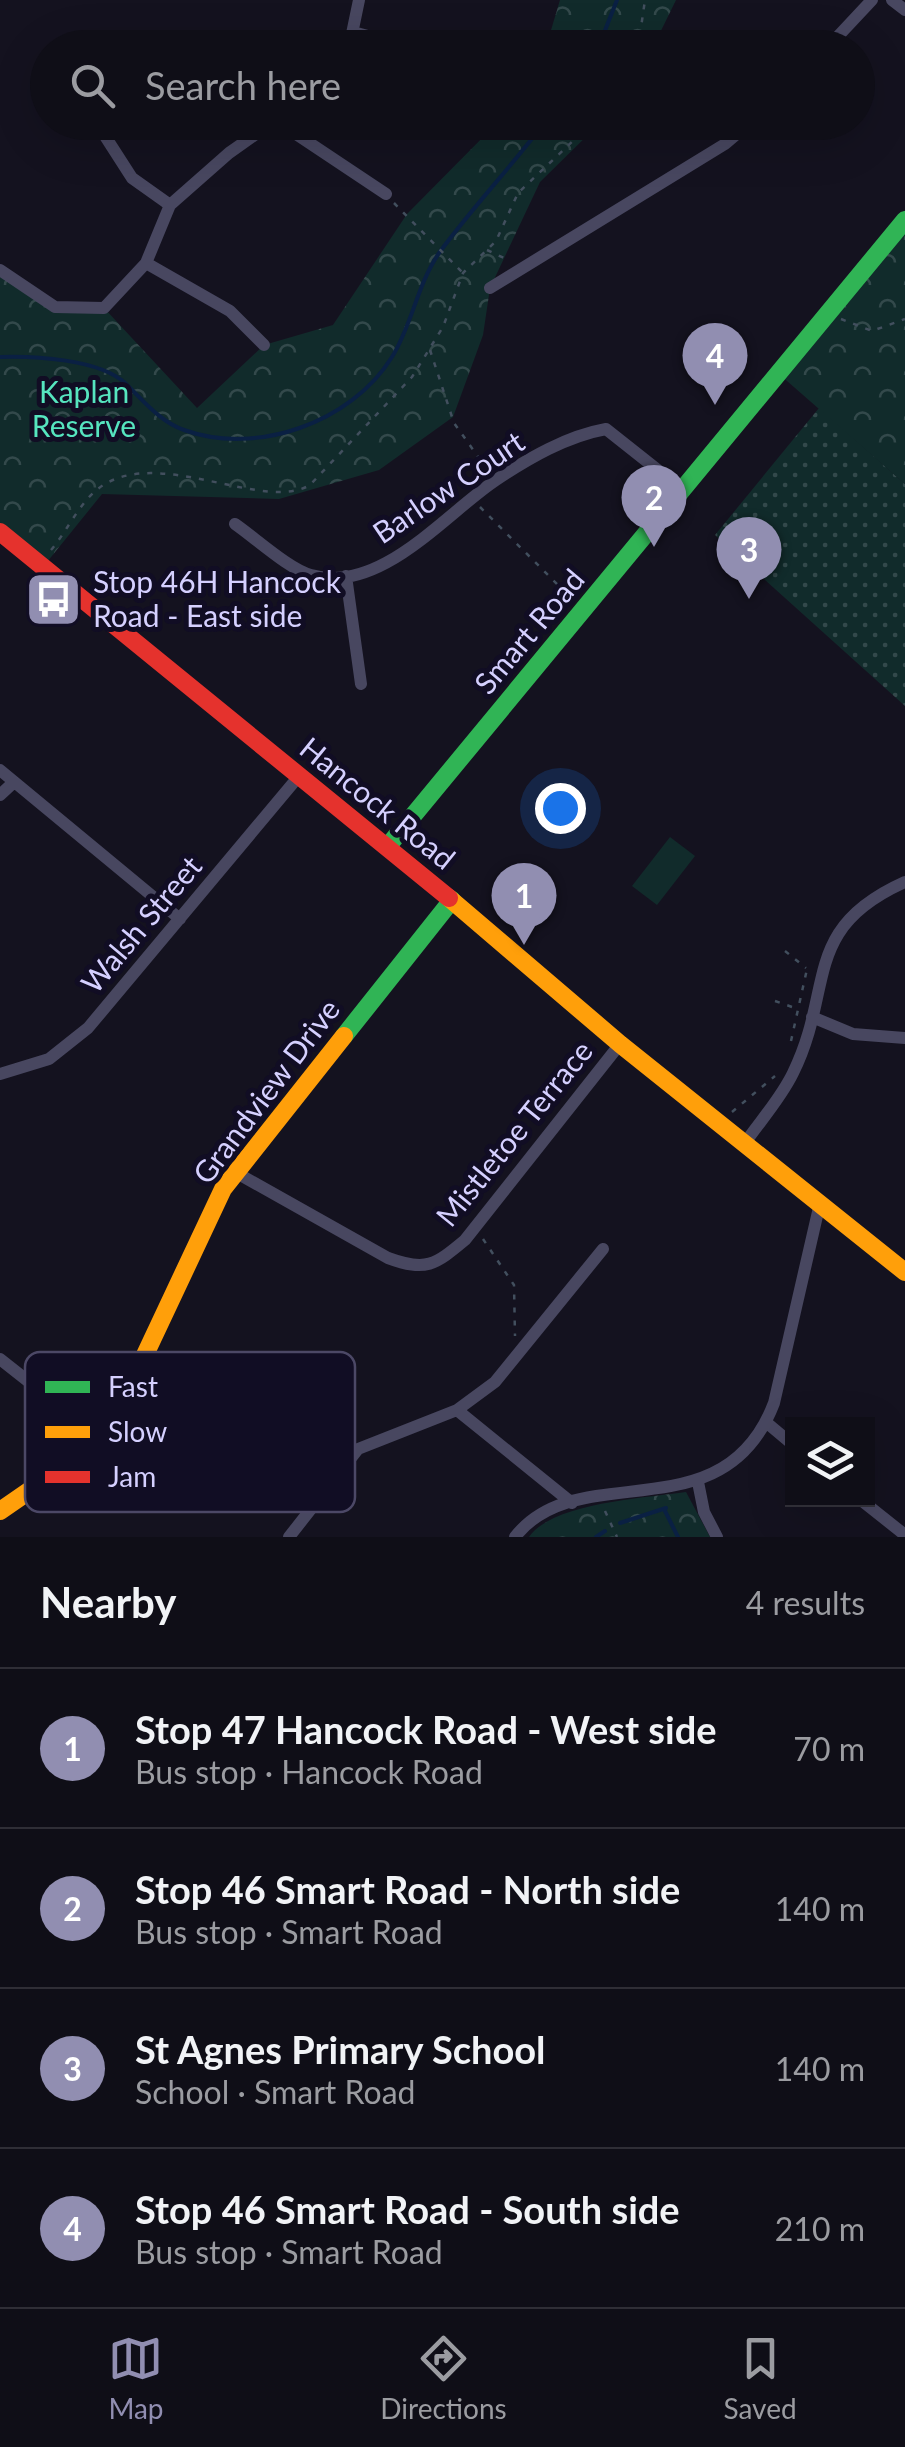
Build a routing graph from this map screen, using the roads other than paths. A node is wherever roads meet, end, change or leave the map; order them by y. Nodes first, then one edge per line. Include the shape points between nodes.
1 (358, 0) edge
2 (872, 0) edge
3 (892, 0) edge
4 (905, 10) edge
5 (353, 30) edge
6 (844, 30) edge
7 (108, 140) edge
8 (249, 140) edge
9 (304, 140) edge
10 (730, 140) edge
11 (386, 194) road end
12 (170, 205) junction
13 (905, 220) edge
14 (146, 262) junction
15 (0, 270) edge
16 (490, 288) dead end
17 (264, 344) dead end
18 (683, 490) junction
19 (235, 524) dead end
20 (0, 532) edge
21 (346, 576) junction
22 (362, 684) dead end
23 (0, 770) edge
24 (298, 776) junction
25 (14, 782) junction
26 (0, 795) edge
27 (388, 846) junction
28 (905, 882) edge
29 (452, 900) junction
30 (180, 919) junction
31 (812, 1017) junction
32 (905, 1038) edge
33 (620, 1044) junction
34 (0, 1074) edge
35 (745, 1143) junction
36 (235, 1172) junction
37 (820, 1202) junction
38 (602, 1249) dead end
39 (905, 1272) edge
40 (146, 1352) edge
41 (0, 1359) edge
42 (25, 1379) edge
43 (456, 1410) junction
44 (766, 1423) junction
45 (785, 1438) edge
46 (355, 1454) edge
47 (698, 1482) junction
48 (25, 1494) edge
49 (572, 1503) junction
50 (870, 1507) edge
51 (0, 1512) edge
52 (309, 1512) edge
53 (905, 1536) edge
54 (289, 1537) edge
55 (515, 1537) edge
56 (717, 1537) edge

1 - 5 street
2 - 6 street
3 - 4 street
7 - 12 street via 132,178
8 - 12 street
9 - 11 street
10 - 16 street
12 - 14 street
13 - 18 main road, Smart Road
14 - 15 street via 104,308 56,307
14 - 17 street via 230,310
18 - 21 street, Barlow Court via 606,429 580,434 496,480 374,569
18 - 27 main road, Smart Road
19 - 21 street via 310,576
20 - 24 main road, Hancock Road
21 - 22 street
23 - 25 street
24 - 27 main road, Hancock Road
24 - 30 street, Walsh Street
25 - 26 street
25 - 30 street
27 - 29 main road, Hancock Road
28 - 31 street via 870,898 842,924 822,964
29 - 33 main road, Hancock Road
29 - 36 main road, Grandview Drive
30 - 34 street, Walsh Street via 88,1028 49,1059
31 - 32 street via 853,1034
31 - 35 street via 794,1072
33 - 35 main road, Hancock Road
33 - 36 street, Mistletoe Terrace via 475,1228 438,1262 413,1267 388,1258
35 - 37 main road, Hancock Road
36 - 40 main road, Grandview Drive
37 - 39 main road, Hancock Road
37 - 44 street
38 - 43 street via 494,1382
41 - 42 street
43 - 46 street
43 - 49 street
44 - 45 street
44 - 47 street via 742,1457
47 - 49 street
47 - 56 street
48 - 51 main road, Grandview Drive
49 - 55 street via 528,1520
50 - 53 street
52 - 54 street

